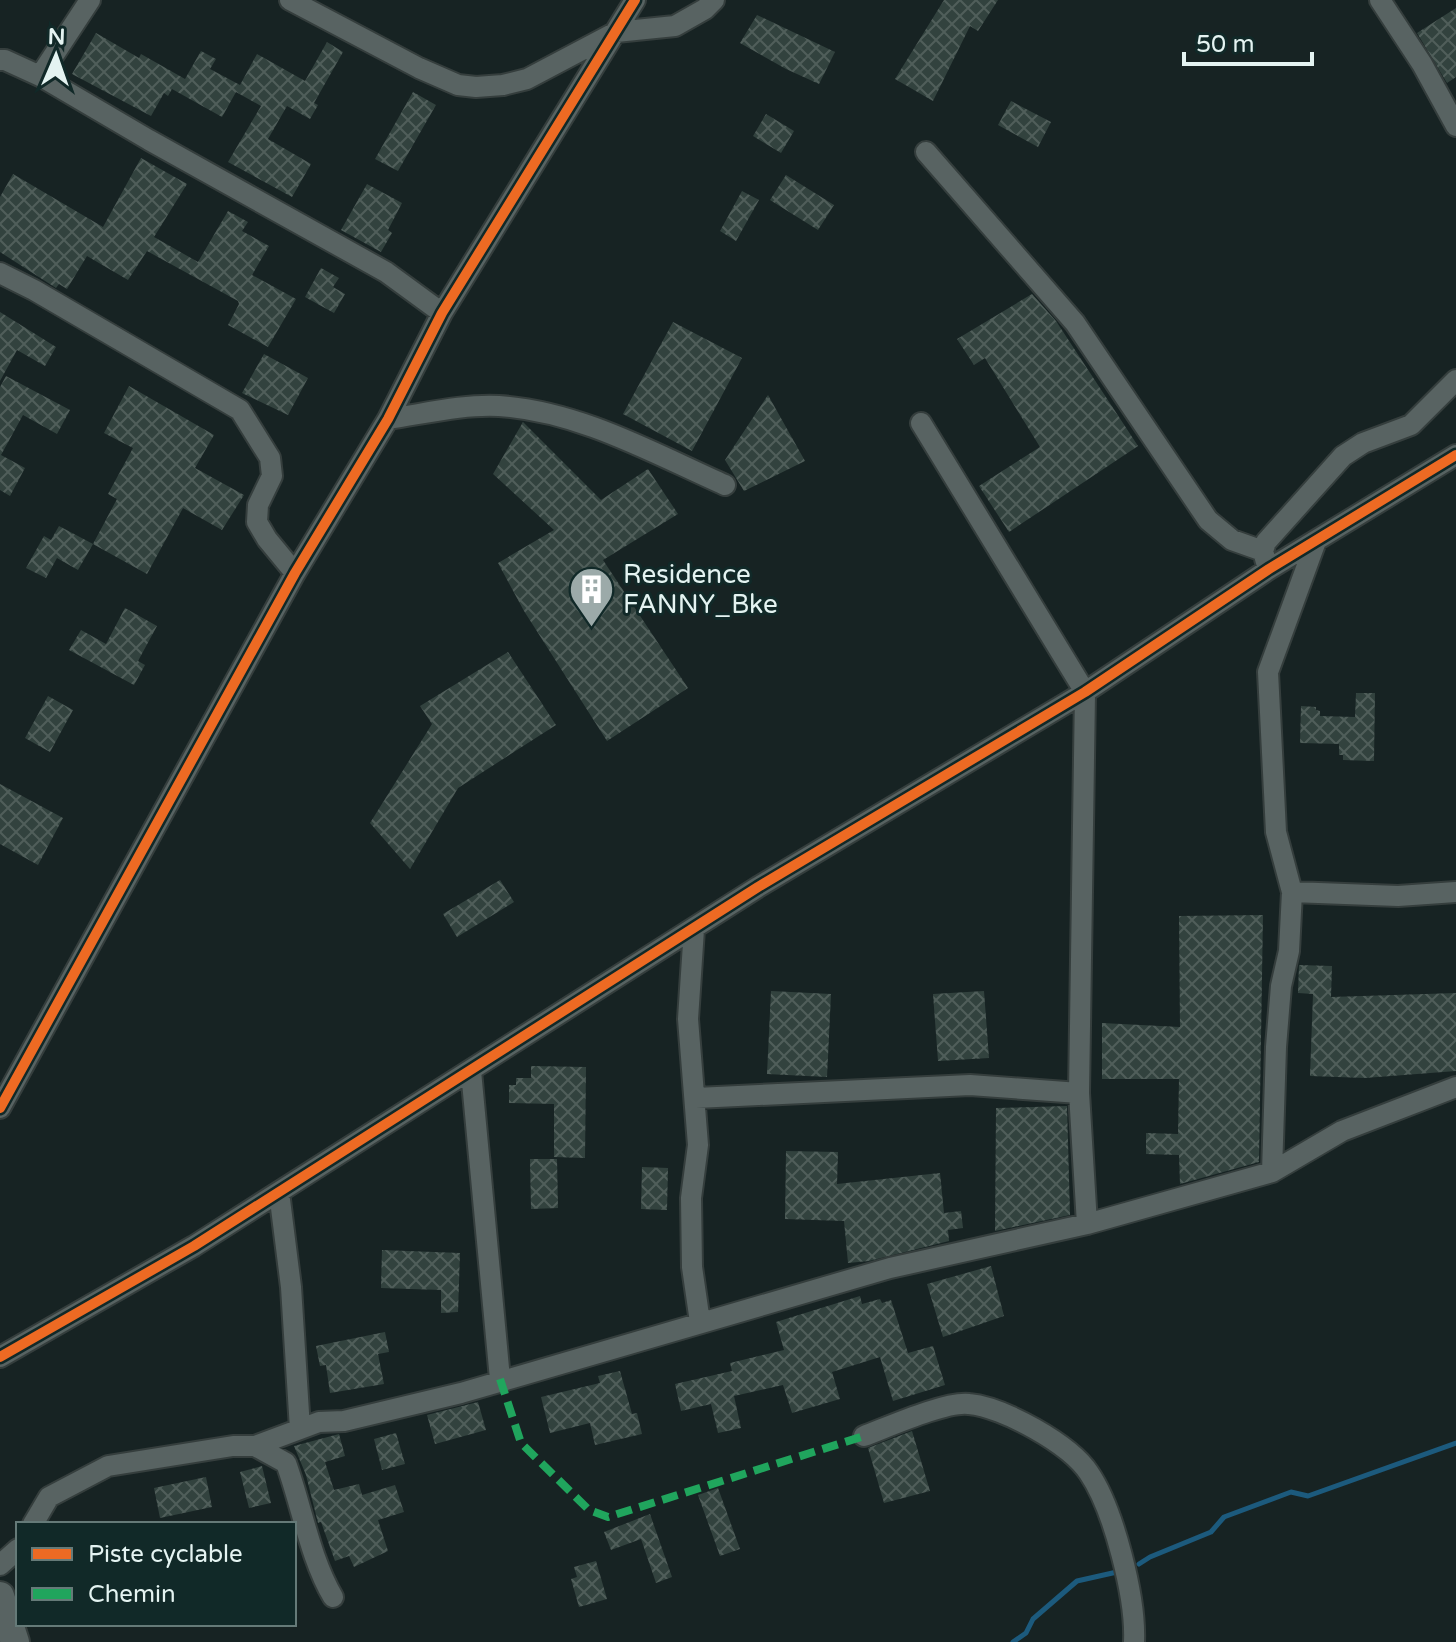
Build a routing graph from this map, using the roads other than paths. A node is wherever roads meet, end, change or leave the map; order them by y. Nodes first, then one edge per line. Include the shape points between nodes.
1 (90, 0) edge
2 (290, 0) edge
3 (635, 0) edge
4 (714, 0) edge
5 (1380, 0) edge
6 (616, 32) junction
7 (0, 60) edge
8 (40, 76) junction
9 (1456, 126) edge
10 (926, 152) dead end
11 (0, 273) edge
12 (442, 313) junction
13 (1456, 380) edge
14 (388, 419) junction
15 (921, 423) dead end
16 (1456, 455) edge
17 (725, 485) dead end
18 (1316, 541) junction
19 (1266, 560) junction
20 (295, 573) junction
21 (1085, 692) junction
22 (1292, 892) junction
23 (1456, 892) edge
24 (694, 929) junction
25 (471, 1071) junction
26 (1456, 1087) edge
27 (1079, 1093) junction
28 (696, 1098) junction
29 (0, 1108) edge
30 (1272, 1172) junction
31 (279, 1192) junction
32 (1087, 1224) junction
33 (700, 1322) junction
34 (0, 1357) edge
35 (500, 1379) junction
36 (300, 1429) junction
37 (864, 1436) dead end
38 (255, 1446) junction
39 (34, 1522) edge
40 (16, 1551) edge
41 (0, 1565) edge
42 (0, 1596) edge
43 (333, 1597) dead end
44 (15, 1642) edge
45 (1134, 1642) edge

1 - 8 street
2 - 6 street via 419,68 476,87 527,79
3 - 6 street
4 - 6 street via 675,26
5 - 9 street
6 - 12 street
7 - 8 street
8 - 12 street via 386,272
10 - 19 street via 1075,323 1208,520
11 - 20 street via 240,410 270,458 272,476 258,505 257,522
12 - 14 street
13 - 19 street via 1411,425 1343,456 1266,542
14 - 17 street via 495,406 544,411 590,425
14 - 20 street
15 - 21 street
16 - 18 street
18 - 19 street
18 - 22 street via 1268,672 1276,832
19 - 21 street
20 - 29 street
21 - 24 street
21 - 27 street
22 - 23 street
22 - 30 street via 1276,1047
24 - 25 street
24 - 28 street via 688,1019
25 - 31 street
25 - 35 street
26 - 30 street via 1342,1131
27 - 28 street via 970,1085
27 - 32 street
28 - 33 street via 692,1267
30 - 32 street
31 - 34 street
31 - 36 street
32 - 33 street via 890,1268
33 - 35 street
35 - 36 street via 461,1393
36 - 38 street
37 - 45 street via 967,1403 1028,1426 1068,1449 1089,1473 1121,1554 1135,1621
38 - 39 street via 108,1466 49,1497
38 - 43 street via 286,1463 319,1574
40 - 41 street
42 - 44 main road

